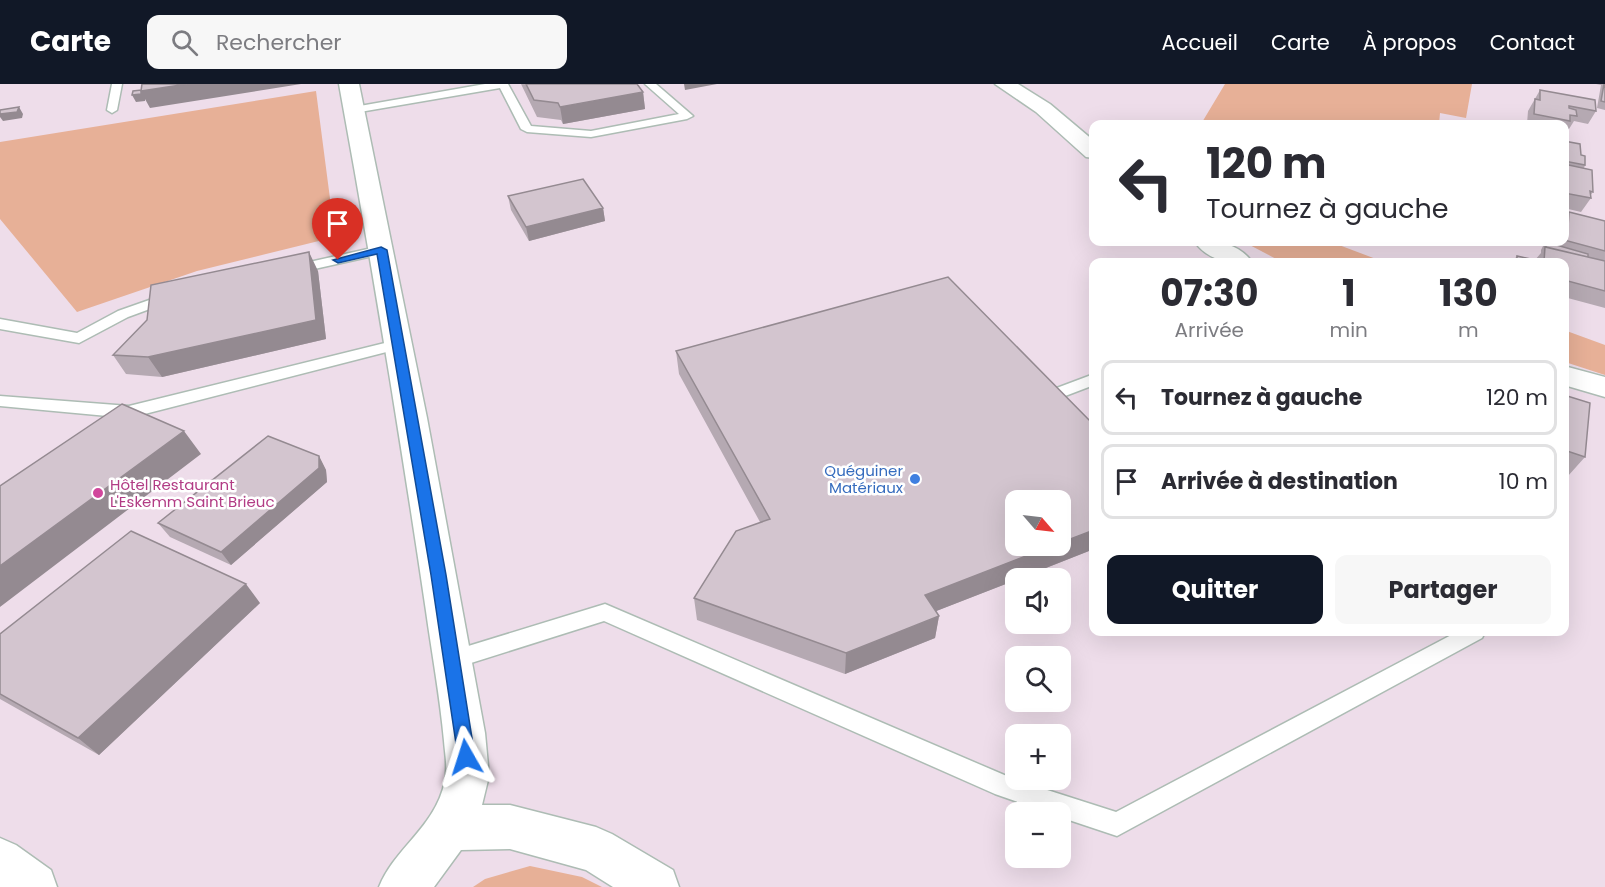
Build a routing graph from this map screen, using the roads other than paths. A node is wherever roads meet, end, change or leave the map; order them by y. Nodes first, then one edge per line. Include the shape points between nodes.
1 (117, 84) edge
2 (503, 84) edge
3 (650, 84) edge
4 (1005, 84) edge
5 (352, 97) edge
6 (112, 110) dead end
7 (1089, 148) edge
8 (1213, 246) edge
9 (381, 250) junction
10 (1233, 258) edge
11 (279, 272) edge
12 (189, 292) edge
13 (0, 324) edge
14 (397, 345) junction
15 (1569, 376) edge
16 (1089, 381) edge
17 (1605, 387) edge
18 (1052, 396) edge
19 (0, 401) edge
20 (1468, 636) edge
21 (452, 660) junction
22 (449, 828) junction
23 (402, 887) edge
24 (656, 887) edge

1 - 6 lane
2 - 3 lane via 527,129 591,134 687,116 675,102 661,98
2 - 5 lane
4 - 7 street via 1043,108
5 - 9 street
8 - 10 street
9 - 11 lane
9 - 14 street
12 - 13 lane via 123,314 79,338
14 - 19 lane via 129,411
14 - 21 street
15 - 17 street
16 - 18 lane
20 - 21 lane via 1117,824 1003,786 606,612
21 - 22 street via 468,778
22 - 23 street
22 - 24 street via 510,827 596,850

